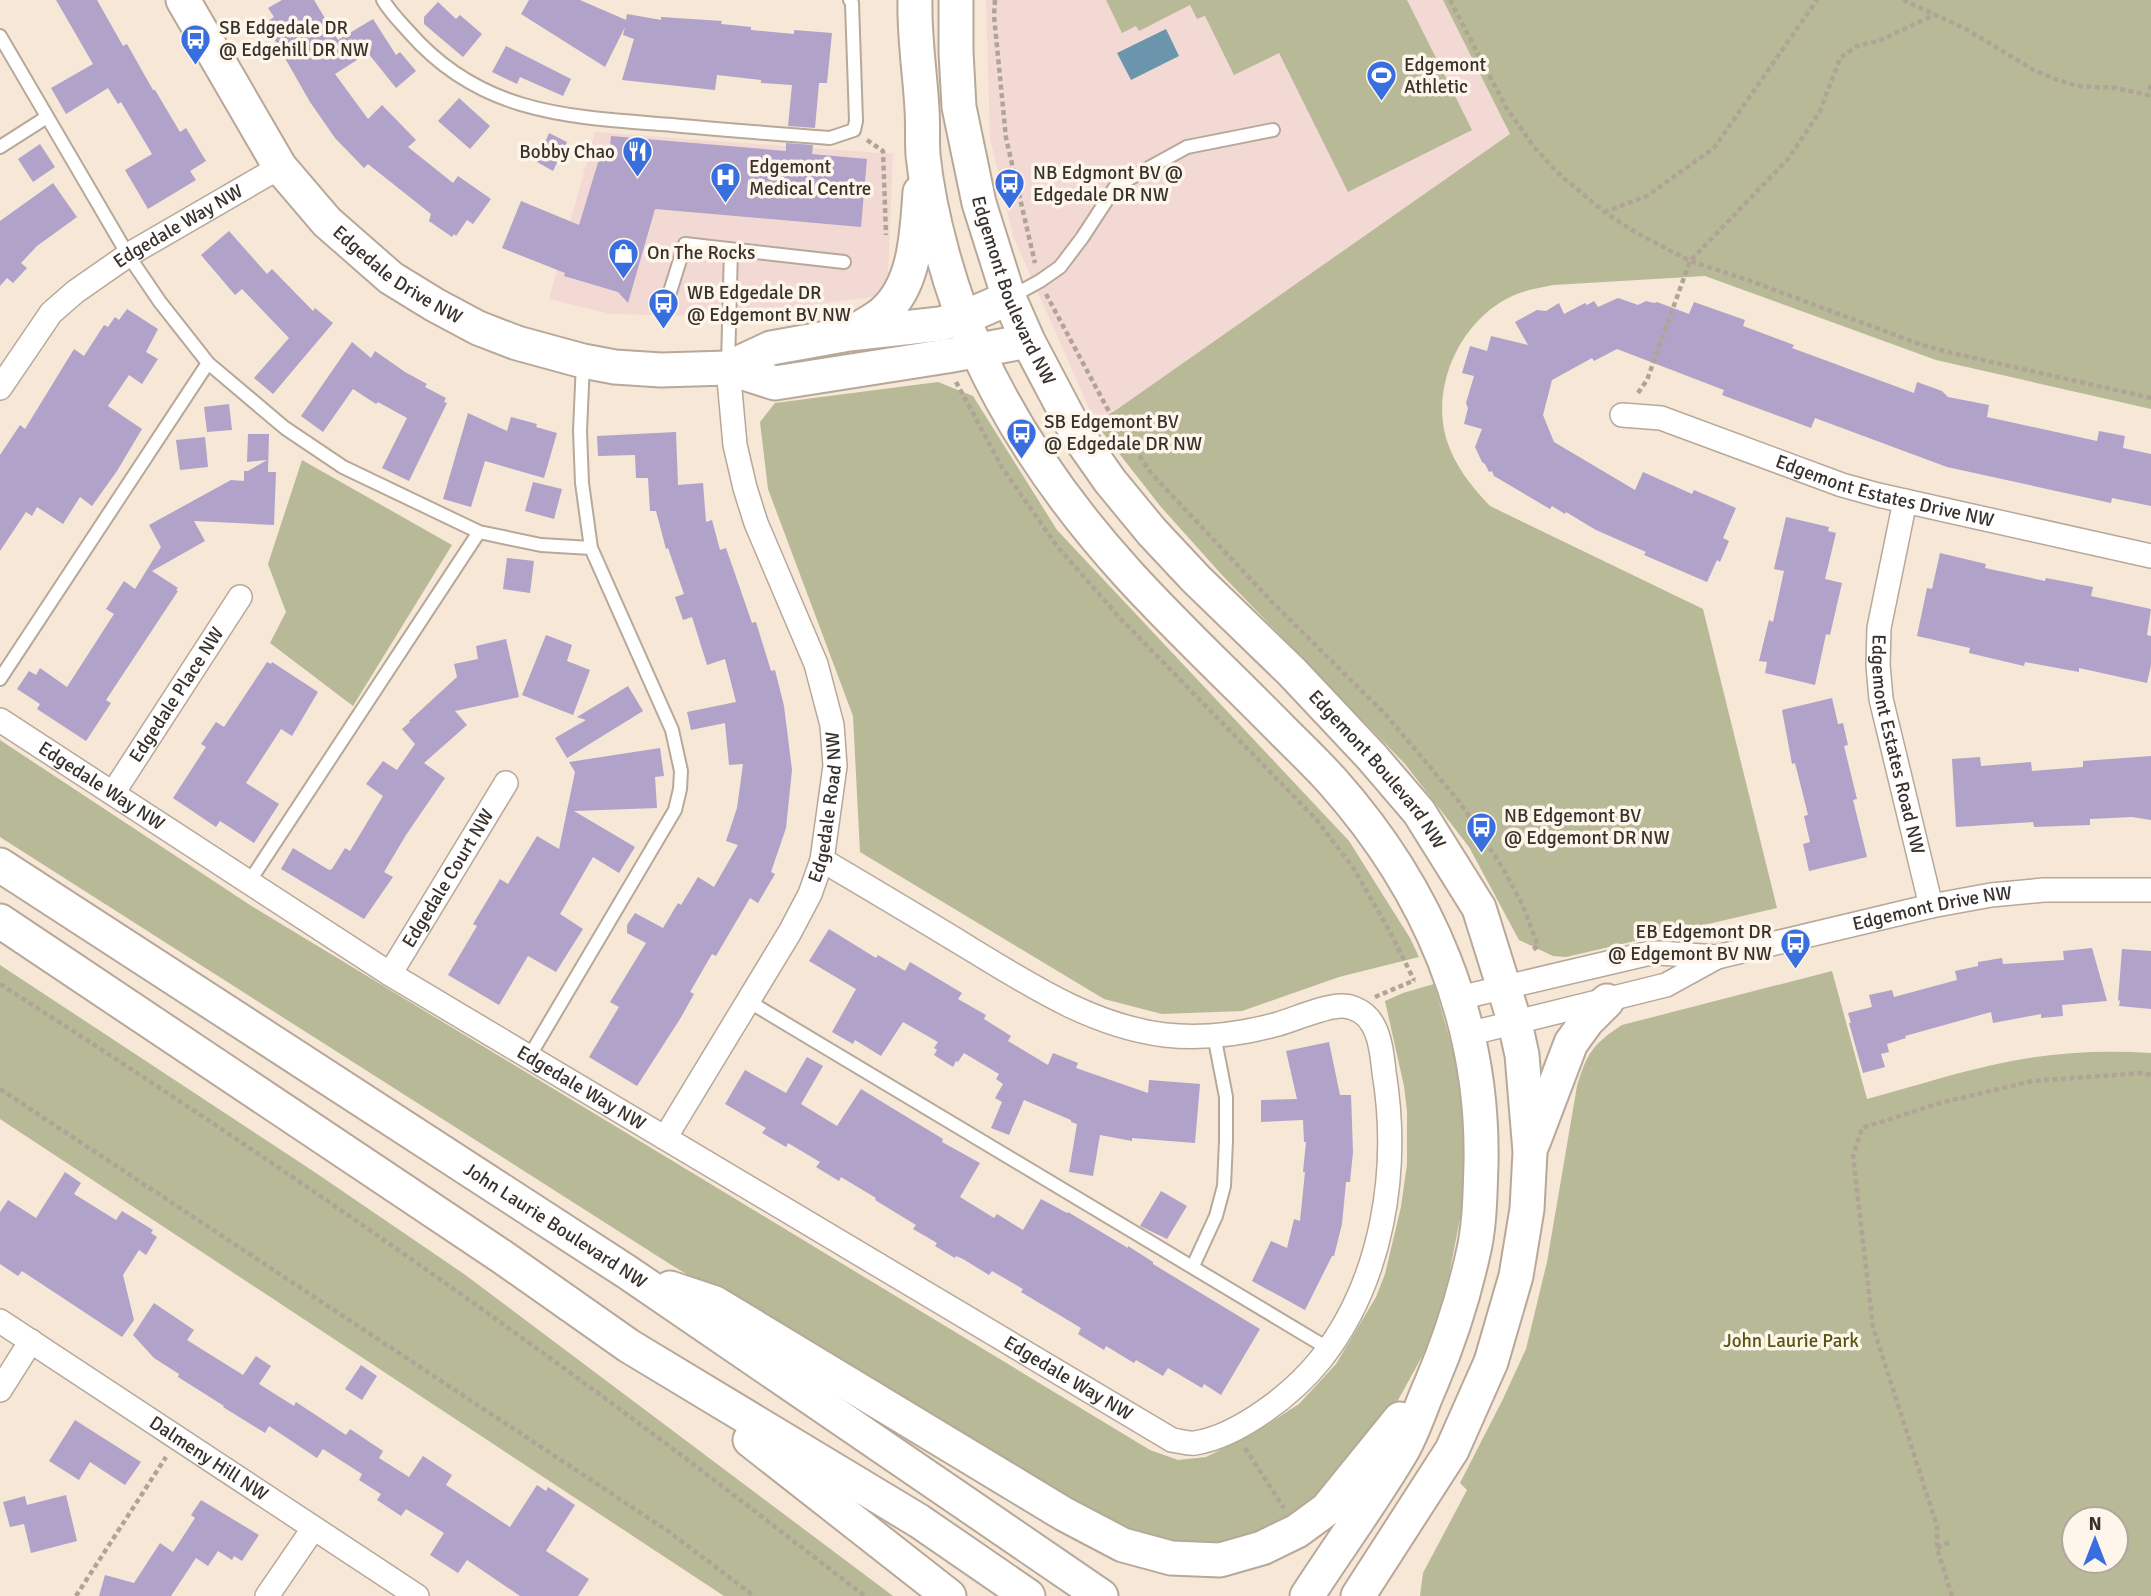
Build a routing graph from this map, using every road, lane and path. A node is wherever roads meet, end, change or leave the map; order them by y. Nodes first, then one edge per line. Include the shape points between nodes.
1 (183, 0) edge
2 (383, 0) edge
3 (850, 0) edge
4 (915, 0) edge
5 (956, 0) edge
6 (995, 0) edge
7 (1450, 0) edge
8 (1817, 0) edge
9 (1903, 0) edge
10 (1934, 15) junction
11 (0, 36) edge
12 (2151, 85) edge
13 (2149, 96) edge
14 (47, 117) junction
15 (854, 131) junction
16 (1273, 131) dead end
17 (0, 147) edge
18 (923, 155) junction
19 (280, 167) junction
20 (1604, 212) junction
21 (886, 248) dead end
22 (731, 250) junction
23 (128, 256) junction
24 (1690, 261) junction
25 (844, 262) dead end
26 (1040, 281) junction
27 (669, 295) dead end
28 (1009, 298) junction
29 (963, 318) junction
30 (849, 334) junction
31 (1028, 341) junction
32 (977, 351) junction
33 (583, 361) junction
34 (208, 363) junction
35 (728, 369) junction
36 (955, 381) dead end
37 (0, 388) edge
38 (2151, 398) edge
39 (1622, 415) joint
40 (1905, 500) junction
41 (479, 532) junction
42 (591, 548) junction
43 (2151, 556) edge
44 (240, 597) dead end
45 (0, 679) edge
46 (0, 720) edge
47 (506, 783) dead end
48 (113, 793) junction
49 (822, 859) junction
50 (0, 865) edge
51 (249, 882) junction
52 (2151, 890) edge
53 (1931, 906) junction
54 (0, 921) edge
55 (1531, 951) dead end
56 (1717, 957) junction
57 (390, 974) junction
58 (1423, 980) dead end
59 (1414, 981) junction
60 (0, 984) edge
61 (1505, 988) junction
62 (1460, 998) junction
63 (748, 1001) junction
64 (1607, 1001) junction
65 (1358, 1010) junction
66 (1515, 1023) junction
67 (1468, 1034) junction
68 (1214, 1035) junction
69 (528, 1057) junction
70 (2151, 1075) edge
71 (0, 1089) edge
72 (665, 1138) junction
73 (1530, 1152) junction
74 (1193, 1266) junction
75 (627, 1272) junction
76 (0, 1321) edge
77 (31, 1341) junction
78 (629, 1346) junction
79 (1329, 1349) junction
80 (1433, 1380) junction
81 (0, 1390) edge
82 (1236, 1427) junction
83 (178, 1438) junction
84 (1290, 1518) dead end
85 (313, 1529) junction
86 (1950, 1542) dead end
87 (1937, 1548) junction
88 (1385, 1554) junction
89 (76, 1596) edge
90 (267, 1596) edge
91 (417, 1596) edge
92 (754, 1596) edge
93 (865, 1596) edge
94 (949, 1596) edge
95 (1028, 1596) edge
96 (1101, 1596) edge
97 (1307, 1596) edge
98 (1358, 1596) edge
99 (1382, 1596) edge
100 (1952, 1596) edge

1 - 19 main road, Edgedale Drive NW
2 - 15 lane via 423,48 456,75 502,99 541,111 830,138
3 - 15 lane via 857,111
4 - 18 main road, Edgemont Boulevard NW
5 - 28 main road, Edgemont Boulevard NW via 959,107 979,203
6 - 26 path via 1006,138
7 - 20 path via 1507,110 1558,173
8 - 20 path via 1714,148 1647,195
9 - 10 path
10 - 13 path via 2055,79
10 - 24 path via 1879,41 1857,46 1840,58 1820,111 1789,158
11 - 14 lane
12 - 13 path
14 - 17 lane
14 - 23 lane
15 - 21 path via 883,151
16 - 26 lane via 1187,147 1116,186 1059,267
18 - 29 main road, Edgemont Boulevard NW via 935,222
18 - 30 main road via 916,236 907,277 884,311
19 - 23 street, Edgedale Way NW
19 - 33 main road, Edgedale Drive NW via 327,222 391,278 478,328 517,344
20 - 24 path
22 - 25 lane
22 - 27 lane via 685,244
22 - 35 lane
23 - 34 lane
23 - 37 street, Edgedale Way NW via 51,313
24 - 38 path via 1922,345
24 - 39 path via 1647,380
26 - 28 lane
26 - 55 path via 1107,408 1151,473 1387,716 1461,804 1523,906 1538,946
28 - 29 main road, Edgedale Drive NW
28 - 31 main road, Edgemont Boulevard NW
29 - 30 main road, Edgedale Drive NW
29 - 32 main road, Edgemont Boulevard NW
30 - 35 main road, Edgedale Drive NW via 771,348
31 - 32 main road, Edgedale Drive NW
31 - 61 main road, Edgemont Boulevard NW via 1077,434 1152,532 1292,672 1419,811 1479,908
32 - 35 main road, Edgedale Drive NW via 775,383
32 - 62 main road, Edgemont Boulevard NW via 1043,465 1127,573 1331,780 1375,832 1419,902
33 - 35 main road, Edgedale Drive NW via 661,370
33 - 42 lane via 582,484
34 - 41 lane via 285,428 343,467
34 - 45 lane
35 - 49 street, Edgedale Road NW via 735,445 745,488 816,664 832,725 835,766
36 - 59 path via 1003,469 1056,546 1316,819 1354,869
39 - 40 street, Edgemont Estates Drive NW via 1661,418 1842,485
40 - 43 street, Edgemont Estates Drive NW
40 - 53 street, Edgemont Estates Road NW via 1880,618 1878,665 1881,699
41 - 42 lane via 541,545
41 - 51 lane
42 - 69 lane via 672,730 680,789 675,810
44 - 48 street, Edgedale Place NW
46 - 48 street, Edgedale Way NW
47 - 57 street, Edgedale Court NW
48 - 51 street, Edgedale Way NW
49 - 63 street, Edgedale Road NW via 805,904
49 - 68 street via 1011,973 1096,1018 1167,1035
50 - 75 main road, John Laurie Boulevard NW
51 - 57 street, Edgedale Way NW
52 - 53 street, Edgemont Drive NW via 2044,890
53 - 56 street, Edgemont Drive NW
54 - 78 main road
56 - 61 street, Edgemont Drive NW via 1646,954
56 - 64 street, Edgemont Drive NW via 1666,985
57 - 69 street, Edgedale Way NW
58 - 59 path
59 - 65 path via 1378,994
60 - 93 path via 380,1238 636,1421
61 - 62 street, Edgemont Drive NW
61 - 66 main road, Edgemont Boulevard NW
62 - 67 main road, Edgemont Boulevard NW
63 - 72 street, Edgedale Road NW
63 - 74 lane
64 - 66 street, Edgemont Drive NW
64 - 73 main road via 1571,1043
65 - 68 street via 1343,1006 1254,1030
65 - 79 street, Edgedale Way NW via 1380,1042 1390,1104 1391,1155 1386,1203 1369,1269
66 - 67 street, Edgemont Drive NW
66 - 73 main road, Edgemont Boulevard NW
67 - 80 main road, Edgemont Boulevard NW via 1482,1126 1474,1251 1447,1348
68 - 74 lane via 1226,1097 1224,1186
69 - 72 street, Edgedale Way NW
70 - 87 path via 2032,1081 1862,1128 1853,1156 1873,1327 1937,1526
71 - 92 path via 668,1531
72 - 82 street, Edgedale Way NW via 1172,1440 1192,1443
73 - 88 main road, Edgemont Boulevard NW via 1516,1276 1491,1362 1452,1450
74 - 79 lane
75 - 80 main road via 715,1303 1064,1514 1123,1545 1171,1558 1220,1560 1262,1548 1297,1531 1327,1509
75 - 96 main road, John Laurie Boulevard NW
76 - 77 street, Dalmeny Hill NW
77 - 81 street
77 - 83 street, Dalmeny Hill NW
78 - 94 main road
78 - 95 main road via 919,1521
79 - 82 street, Edgedale Way NW via 1281,1399
80 - 97 main road, Edgemont Boulevard NW via 1403,1448
82 - 84 path
83 - 85 street, Dalmeny Hill NW
83 - 89 path
85 - 90 street
85 - 91 street, Dalmeny Hill NW
86 - 87 path
87 - 100 path
88 - 98 main road, Edgemont Boulevard NW
88 - 99 main road

